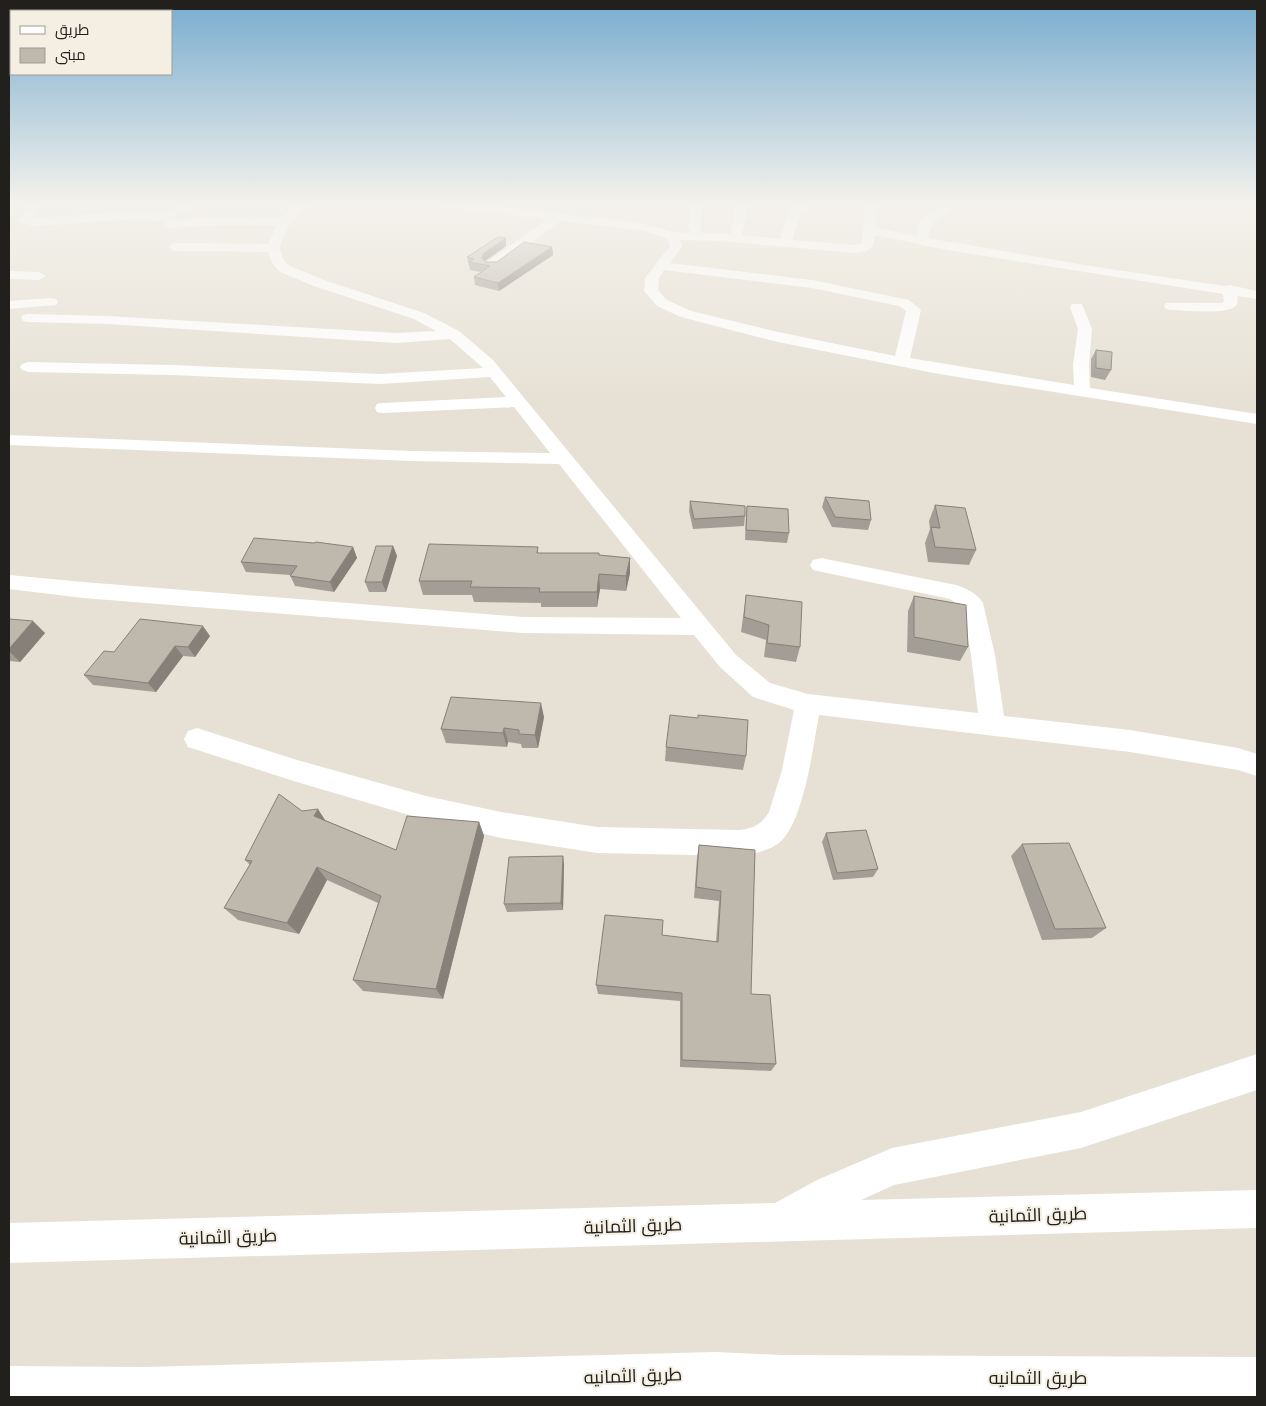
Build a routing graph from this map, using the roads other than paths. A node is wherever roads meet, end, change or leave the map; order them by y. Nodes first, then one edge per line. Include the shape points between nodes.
1 (283, 268) edge
2 (660, 268) edge
3 (675, 268) edge
4 (1076, 268) edge
5 (9, 275) edge
6 (39, 276) dead end
7 (1230, 289) junction
8 (1257, 294) edge
9 (56, 302) dead end
10 (9, 305) edge
11 (1171, 306) dead end
12 (1078, 307) dead end
13 (28, 318) dead end
14 (454, 334) junction
15 (901, 362) junction
16 (28, 367) dead end
17 (494, 372) junction
18 (1082, 391) junction
19 (518, 402) junction
20 (383, 408) dead end
21 (1257, 419) edge
22 (9, 440) edge
23 (565, 459) junction
24 (821, 565) dead end
25 (9, 582) edge
26 (700, 627) junction
27 (808, 704) junction
28 (992, 725) junction
29 (197, 739) dead end
30 (1257, 764) edge
31 (1257, 1072) edge
32 (1257, 1209) edge
33 (779, 1222) junction
34 (9, 1243) edge
35 (782, 1377) junction
36 (1257, 1379) edge
37 (9, 1388) edge
38 (143, 1393) edge
39 (823, 1397) edge

1 - 14 street via 419,316
2 - 15 street via 652,278 651,291 655,298 674,310 778,337
3 - 15 street via 812,284 904,303 914,310
4 - 7 street
5 - 6 street
7 - 8 street
7 - 11 street via 1230,303 1225,307
9 - 10 street
12 - 18 street via 1085,329
13 - 14 street via 396,338
14 - 17 street
15 - 18 street
16 - 17 street via 380,379
17 - 19 street
18 - 21 street
19 - 20 street
19 - 23 street
22 - 23 street
23 - 26 street
24 - 28 street via 956,593 972,603
25 - 26 street via 523,625
26 - 27 street via 728,661 762,690
27 - 28 street
27 - 29 street via 792,782 774,830 761,839 739,843 596,840 501,825 343,785
28 - 30 street via 1130,741
31 - 33 street via 1081,1130 892,1167
32 - 33 street, طريق الثمانية
33 - 34 street, طريق الثمانية
35 - 36 street, طريق الثمانيه
35 - 38 street, طريق الثمانيه via 715,1374
35 - 39 street
37 - 38 street, طريق الثمانيه

